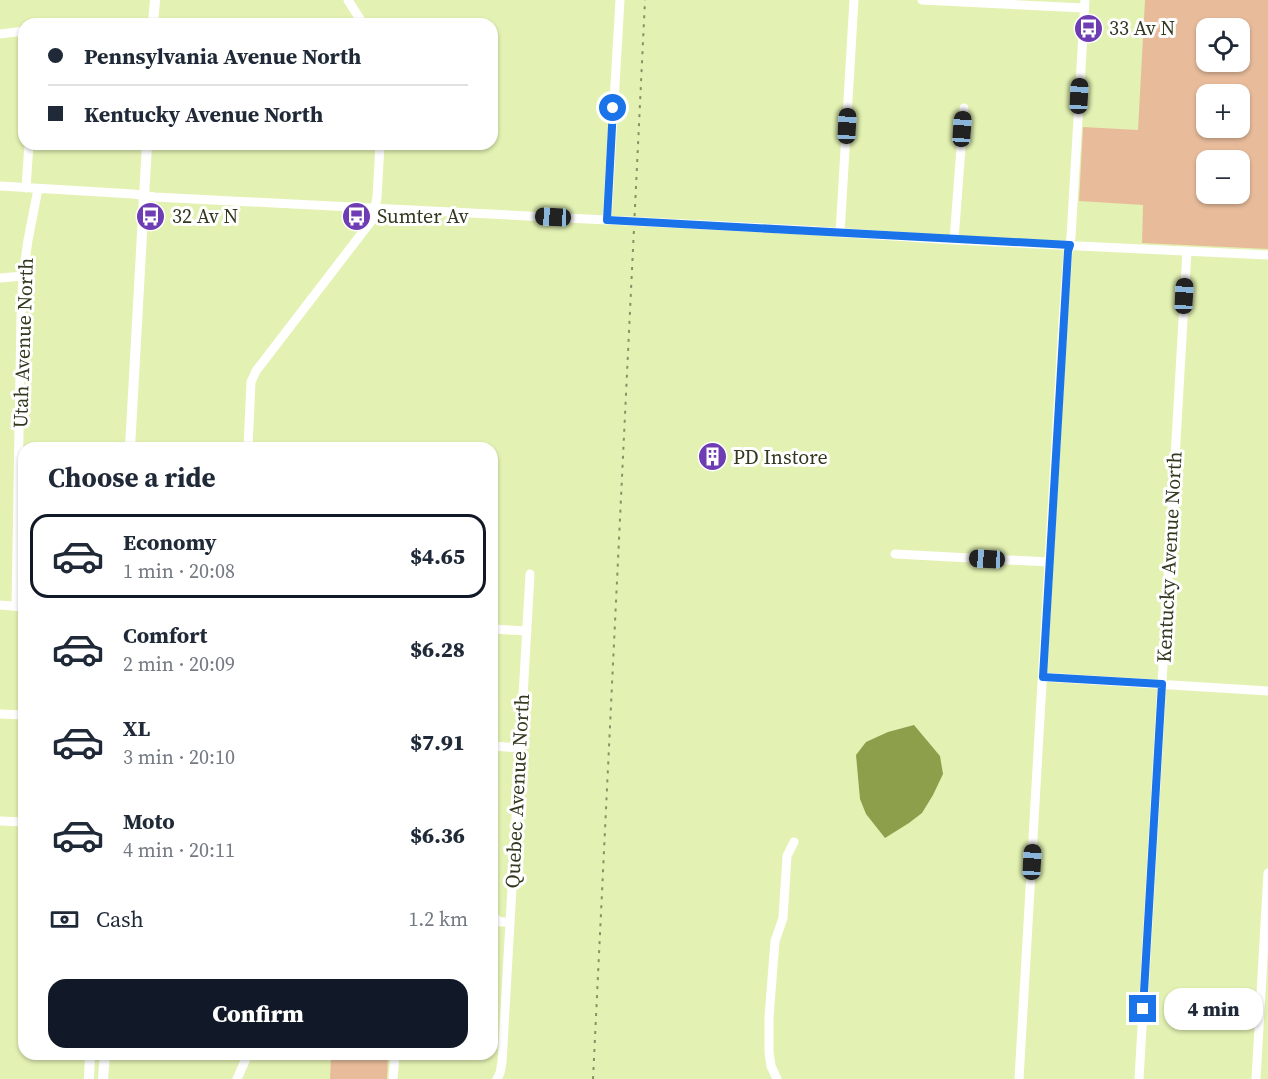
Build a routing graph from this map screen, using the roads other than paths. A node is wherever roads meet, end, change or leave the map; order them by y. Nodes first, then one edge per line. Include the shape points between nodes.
1 (155, 0) edge
2 (348, 0) edge
3 (620, 0) edge
4 (854, 0) edge
5 (922, 0) edge
6 (1084, 4) edge
7 (154, 18) edge
8 (359, 18) edge
9 (18, 32) edge
10 (0, 34) edge
11 (964, 108) dead end
12 (29, 150) edge
13 (147, 150) edge
14 (380, 150) edge
15 (0, 186) edge
16 (26, 188) junction
17 (38, 189) junction
18 (144, 196) junction
19 (375, 208) junction
20 (607, 220) junction
21 (840, 233) junction
22 (954, 240) junction
23 (1070, 245) junction
24 (1187, 250) junction
25 (1268, 255) edge
26 (23, 276) junction
27 (0, 278) edge
28 (21, 442) edge
29 (130, 442) edge
30 (248, 442) edge
31 (895, 554) dead end
32 (1049, 562) junction
33 (530, 574) dead end
34 (0, 605) edge
35 (18, 606) edge
36 (498, 629) edge
37 (527, 631) junction
38 (1043, 677) junction
39 (1162, 684) junction
40 (1268, 691) edge
41 (0, 714) edge
42 (18, 715) edge
43 (498, 746) edge
44 (520, 748) junction
45 (0, 821) edge
46 (18, 822) edge
47 (794, 843) dead end
48 (1268, 873) edge
49 (498, 920) edge
50 (510, 922) junction
51 (1265, 974) edge
52 (90, 1060) edge
53 (105, 1060) edge
54 (245, 1060) edge
55 (394, 1060) edge
56 (89, 1079) edge
57 (103, 1079) edge
58 (237, 1079) edge
59 (393, 1079) edge
60 (496, 1079) edge
61 (777, 1079) edge
62 (1019, 1079) edge
63 (1139, 1079) edge
64 (1256, 1079) edge

1 - 7 main road
2 - 8 street
3 - 20 street
4 - 21 street
5 - 6 street
6 - 23 street
9 - 10 street
11 - 22 street
12 - 16 street
13 - 18 main road
14 - 19 street
15 - 16 street
16 - 17 street
17 - 18 street
17 - 26 street, Utah Avenue North
18 - 19 street
18 - 29 main road
19 - 20 street
19 - 30 street via 372,220 256,370 251,382
20 - 21 street
21 - 22 street
22 - 23 street
23 - 24 street
23 - 32 street
24 - 25 street
24 - 39 street, Kentucky Avenue North
26 - 27 street
26 - 28 street, Utah Avenue North
31 - 32 street
32 - 38 street
33 - 37 street, Quebec Avenue North
34 - 35 street
36 - 37 street
37 - 44 street, Quebec Avenue North
38 - 39 street
38 - 62 street
39 - 40 street
39 - 63 street, Kentucky Avenue North
41 - 42 street
43 - 44 street
44 - 50 street, Quebec Avenue North
45 - 46 street
47 - 61 street via 787,856 783,918 775,941 771,992 769,1052
48 - 51 street
49 - 50 street
50 - 60 street, Quebec Avenue North via 502,1062
51 - 64 street
52 - 56 main road
53 - 57 main road
54 - 58 street
55 - 59 street

